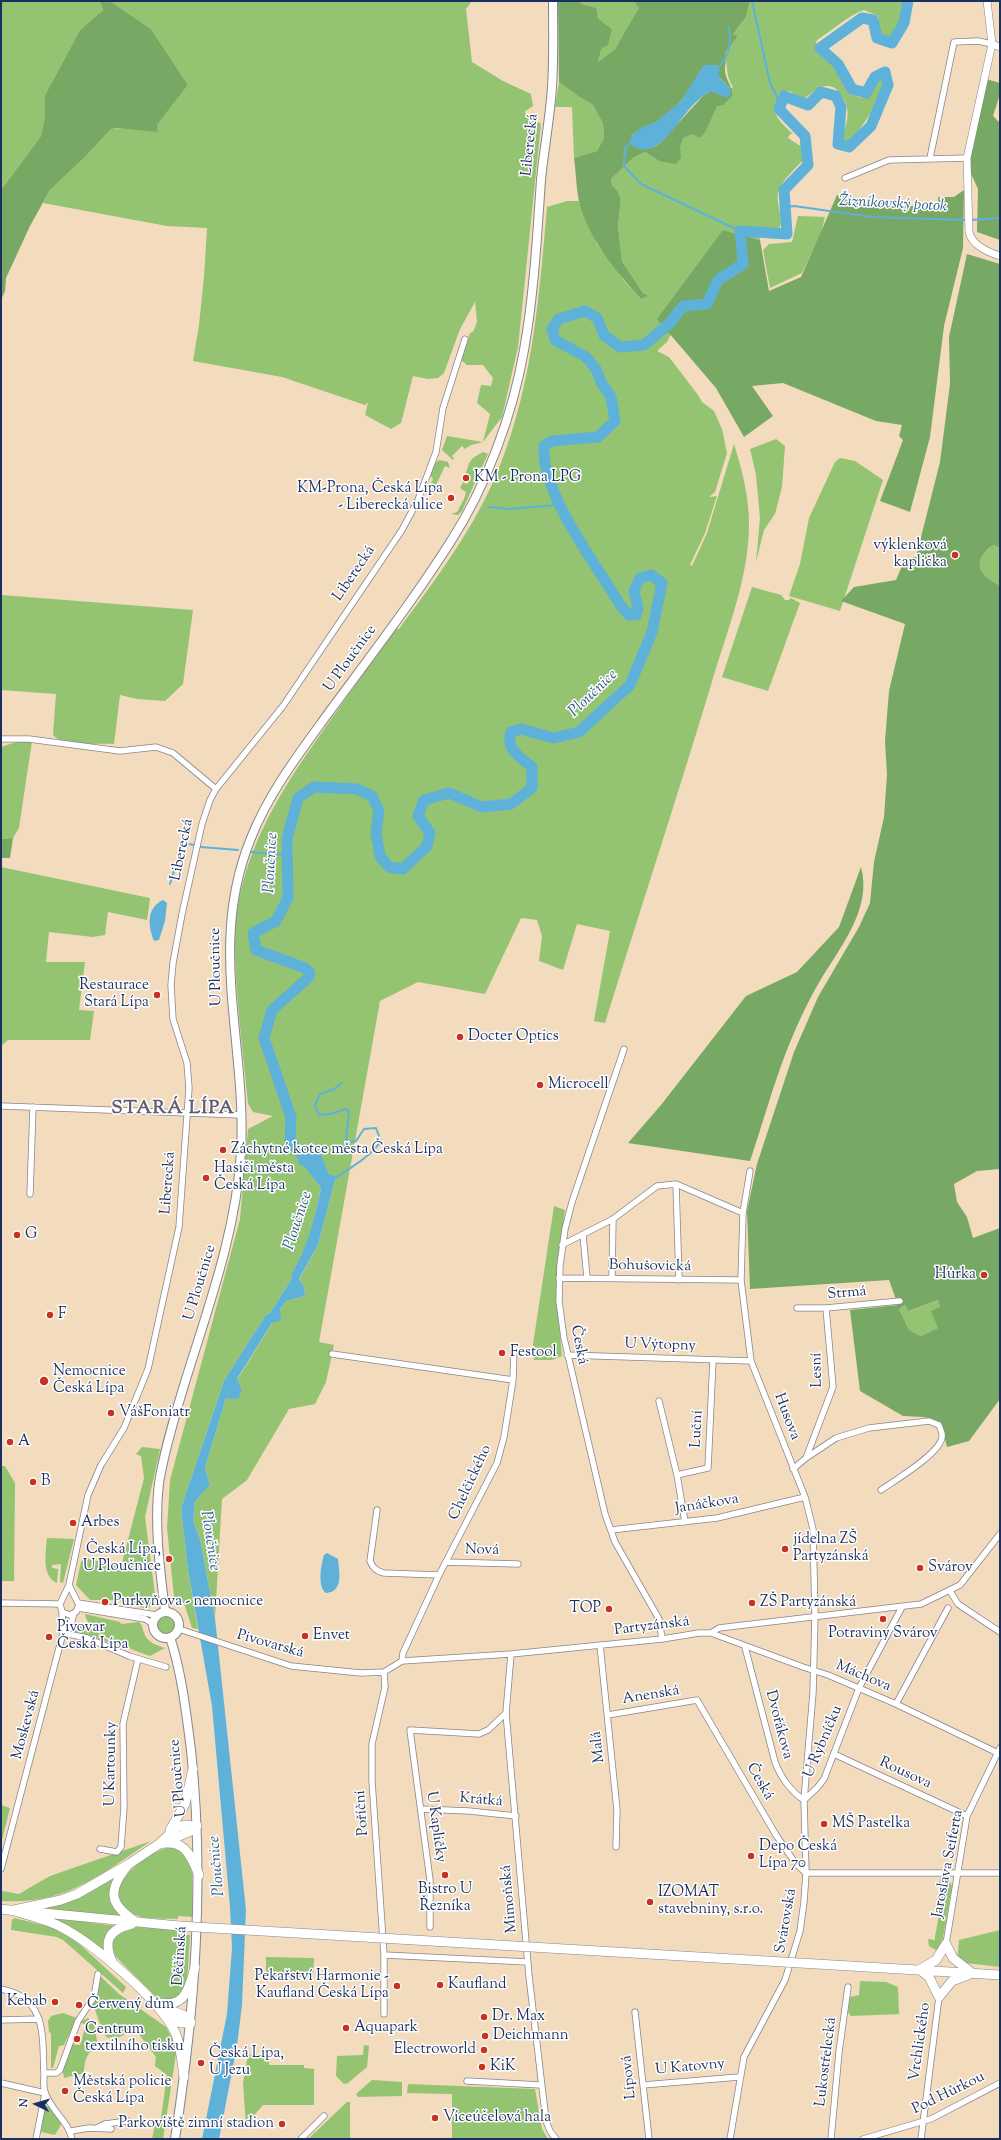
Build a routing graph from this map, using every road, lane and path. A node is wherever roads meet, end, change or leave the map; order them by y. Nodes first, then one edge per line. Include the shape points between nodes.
1 (553, 1) edge
2 (987, 1) edge
3 (992, 44) junction
4 (1000, 47) edge
5 (930, 158) junction
6 (967, 158) junction
7 (845, 178) dead end
8 (1000, 256) edge
9 (465, 339) dead end
10 (515, 388) joint
11 (1, 739) edge
12 (216, 789) junction
13 (624, 1049) dead end
14 (1, 1106) edge
15 (33, 1107) junction
16 (188, 1112) junction
17 (241, 1115) junction
18 (750, 1171) dead end
19 (676, 1184) junction
20 (30, 1194) dead end
21 (743, 1213) junction
22 (612, 1219) junction
23 (583, 1235) junction
24 (562, 1245) junction
25 (559, 1278) junction
26 (587, 1278) junction
27 (612, 1278) junction
28 (679, 1280) junction
29 (741, 1280) junction
30 (900, 1301) dead end
31 (797, 1308) dead end
32 (826, 1308) junction
33 (514, 1348) dead end
34 (332, 1354) dead end
35 (567, 1355) junction
36 (713, 1360) junction
37 (751, 1361) junction
38 (513, 1380) junction
39 (659, 1401) dead end
40 (806, 1458) junction
41 (793, 1469) junction
42 (677, 1475) junction
43 (881, 1490) dead end
44 (805, 1497) junction
45 (377, 1510) dead end
46 (685, 1522) junction
47 (611, 1530) junction
48 (1000, 1534) edge
49 (446, 1562) junction
50 (518, 1564) dead end
51 (439, 1576) junction
52 (69, 1585) junction
53 (950, 1591) junction
54 (64, 1597) junction
55 (75, 1597) junction
56 (1, 1603) edge
57 (60, 1604) junction
58 (78, 1606) junction
59 (902, 1607) junction
60 (948, 1608) dead end
61 (165, 1611) junction
62 (62, 1612) junction
63 (74, 1613) junction
64 (157, 1615) junction
65 (815, 1615) junction
66 (153, 1624) junction
67 (179, 1629) junction
68 (1000, 1632) edge
69 (63, 1633) junction
70 (711, 1633) junction
71 (170, 1637) junction
72 (662, 1639) junction
73 (600, 1645) junction
74 (745, 1647) junction
75 (512, 1654) junction
76 (138, 1659) junction
77 (402, 1661) junction
78 (166, 1667) dead end
79 (813, 1670) junction
80 (384, 1672) junction
81 (859, 1688) junction
82 (697, 1700) joint
83 (896, 1704) junction
84 (506, 1713) junction
85 (608, 1715) junction
86 (999, 1751) edge
87 (834, 1754) junction
88 (193, 1769) junction
89 (804, 1800) junction
90 (421, 1809) junction
91 (516, 1816) junction
92 (967, 1816) junction
93 (197, 1826) junction
94 (164, 1841) junction
95 (616, 1847) dead end
96 (100, 1849) dead end
97 (129, 1864) junction
98 (1, 1869) edge
99 (958, 1872) junction
100 (806, 1873) junction
101 (1000, 1873) edge
102 (199, 1875) junction
103 (1, 1909) edge
104 (11, 1910) junction
105 (198, 1918) joint
106 (138, 1923) junction
107 (430, 1927) dead end
108 (946, 1944) junction
109 (384, 1954) junction
110 (528, 1962) junction
111 (113, 1965) junction
112 (195, 1967) junction
113 (920, 1970) junction
114 (973, 1973) junction
115 (98, 1974) dead end
116 (1000, 1975) edge
117 (848, 1987) dead end
118 (1, 1989) edge
119 (939, 1997) junction
120 (152, 2001) junction
121 (635, 2012) dead end
122 (384, 2014) dead end
123 (167, 2018) junction
124 (39, 2019) junction
125 (1, 2020) edge
126 (191, 2023) junction
127 (44, 2073) junction
128 (184, 2077) junction
129 (739, 2077) junction
130 (467, 2081) dead end
131 (1, 2083) edge
132 (1000, 2083) edge
133 (541, 2085) junction
134 (643, 2085) junction
135 (45, 2093) junction
136 (324, 2116) dead end
137 (128, 2121) dead end
138 (922, 2122) junction
139 (97, 2128) junction
140 (111, 2129) dead end
141 (71, 2131) junction
142 (36, 2139) edge
143 (72, 2139) edge
144 (175, 2139) edge
145 (301, 2139) edge
146 (556, 2139) edge
147 (649, 2139) edge
148 (730, 2139) edge
149 (831, 2139) edge
150 (862, 2139) edge
151 (920, 2139) edge

1 - 10 main road, Liberecká via 552,87 532,292 524,350
2 - 3 street
3 - 4 street
3 - 5 street via 978,41 954,42
3 - 6 street
5 - 6 street
5 - 7 street via 889,160
6 - 8 street via 970,238 980,248
9 - 12 street, Liberecká via 443,408 436,452 418,500 402,530 283,706
10 - 17 main road, U Ploučnice via 489,465 462,524 427,578 278,784 250,840 238,878 229,937
11 - 12 street via 120,751 156,748 173,753
12 - 16 street, Liberecká via 202,824 172,963 173,1019 188,1063
13 - 24 street, Česká via 572,1202
14 - 15 street
15 - 16 street
15 - 20 street
16 - 17 street
16 - 52 street, Liberecká via 180,1220 170,1277 148,1369 124,1428 101,1465 88,1495
17 - 61 main road, U Ploučnice via 241,1148 232,1223 176,1413 159,1486 158,1539
18 - 21 street, Husova
19 - 21 street
19 - 22 street via 657,1186
19 - 28 street
21 - 29 street, Husova
22 - 23 street
22 - 27 street
23 - 24 street
23 - 26 street
24 - 25 street, Česká
25 - 26 street, Bohušovická
25 - 35 street, Česká via 561,1318
26 - 27 street, Bohušovická
27 - 28 street, Bohušovická
28 - 29 street, Bohušovická
29 - 37 street, Husova
30 - 32 street, Strmá
31 - 32 street, Strmá
32 - 40 street, Lesní via 833,1387
33 - 38 street, Chelčického
34 - 38 street
35 - 36 street, U Výtopny
35 - 47 street, Česká
36 - 37 street, U Výtopny
36 - 42 street, Luční via 708,1468
37 - 41 street, Husova
38 - 49 street, Chelčického via 497,1463
39 - 42 street
40 - 41 street, Lesní
40 - 43 street via 836,1438 869,1428 929,1420 939,1424 942,1436 932,1453
41 - 44 street, Husova
42 - 46 street
44 - 46 street, Janáčkova via 717,1518
44 - 65 street, Husova via 813,1529
45 - 51 street via 370,1561 372,1567 384,1573
46 - 47 street, Janáčkova
47 - 72 street, Česká via 615,1542 659,1619
48 - 53 street, Partyzánská via 971,1573
49 - 50 street, Nová
49 - 51 street, Chelčického
51 - 77 street, Chelčického via 403,1653
52 - 54 street
52 - 55 street
53 - 59 street, Partyzánská via 921,1604
53 - 68 street via 958,1604
54 - 55 street
54 - 57 street
55 - 58 street
56 - 57 street
57 - 62 street
58 - 63 street
58 - 64 street
58 - 66 street via 145,1619
59 - 65 street, Partyzánská
59 - 81 street, U Rybníčku
60 - 83 street
61 - 64 main road
61 - 67 main road via 177,1617
62 - 63 street
62 - 69 street
63 - 69 street via 70,1628
64 - 66 main road
65 - 70 street, Partyzánská via 719,1628
65 - 79 street, Husova
66 - 71 main road via 158,1635
67 - 71 main road
67 - 80 street, Pivovarská via 291,1666 361,1673
69 - 76 street via 87,1638
69 - 98 street, Moskevská
70 - 72 street, Partyzánská
70 - 74 street, Máchova
71 - 88 main road, U Ploučnice via 182,1686
72 - 73 street, Partyzánská
73 - 75 street, Partyzánská
73 - 85 street, Malá
74 - 79 street, Máchova
74 - 89 street, Dvořákova via 778,1771 797,1796
75 - 77 street, Partyzánská
75 - 84 street, Mimoňská
76 - 78 street
76 - 96 street, U Kartounky via 123,1724 124,1807 121,1847 117,1852
77 - 80 street, Pivovarská
79 - 81 street, Máchova
79 - 89 street, Svárovská via 814,1693
80 - 109 street, Poříční via 385,1687 372,1744 372,1781
81 - 83 street, Máchova
81 - 87 street, U Rybníčku
82 - 85 street, Anenská
82 - 100 street, Česká via 776,1835 796,1864
83 - 86 street, Máchova
84 - 90 street, U Kapličky via 488,1730 479,1734 410,1730
84 - 91 street, Mimoňská
85 - 95 street, Malá via 617,1810
86 - 92 street, Jaroslava Seiferta
87 - 89 street, U Rybníčku via 824,1779
87 - 92 street, Rousova
88 - 93 main road, U Ploučnice
88 - 94 main road via 185,1804
89 - 100 street, Svárovská
90 - 91 street, Krátká
90 - 107 street, U Kapličky via 430,1880
91 - 110 street, Mimoňská
92 - 99 street, Jaroslava Seiferta
93 - 94 main road via 180,1826
93 - 102 main road, U Ploučnice
94 - 97 main road
94 - 102 main road via 184,1848 193,1860
97 - 104 main road via 77,1894 43,1905
97 - 106 main road via 116,1882 113,1896 119,1910
99 - 100 street
99 - 101 street
99 - 108 street, Jaroslava Seiferta
100 - 129 street, Svárovská via 804,1902 793,1958 775,2002 744,2057
102 - 105 main road, U Ploučnice
103 - 104 main road
104 - 106 main road
104 - 111 main road via 62,1927
105 - 112 main road, Děčínská
106 - 111 main road via 120,1928 110,1935 107,1949
106 - 113 main road, bridge
108 - 113 main road via 936,1960
108 - 114 main road via 953,1958
109 - 110 street
109 - 122 street, Poříční
110 - 133 street, Mimoňská
111 - 120 main road
112 - 120 main road via 186,1993 179,2001 169,2005
112 - 126 main road, Děčínská
113 - 114 main road
113 - 119 main road via 929,1977
114 - 116 main road
114 - 119 main road via 952,1981
115 - 127 street via 94,1997 78,2021 60,2070 56,2073
117 - 149 street, Lukostřelecká
118 - 124 street via 26,2000
119 - 138 street, Vrchlického
120 - 123 main road
120 - 126 main road via 185,2016
121 - 134 street, Lípová
123 - 126 main road via 181,2023
123 - 128 main road via 178,2042
124 - 125 street
124 - 127 street via 43,2031
126 - 128 main road, Děčínská
127 - 135 street
128 - 144 main road, Děčínská
129 - 134 street, U Katovny
129 - 148 street, Svárovská
130 - 133 street
131 - 135 street
132 - 138 street, Pod Hůrkou
133 - 146 street, Mimoňská via 547,2126
134 - 147 street, Lípová
135 - 141 street
135 - 142 street
136 - 145 street
137 - 139 street via 105,2124
138 - 150 street, Pod Hůrkou
138 - 151 street, Vrchlického
139 - 140 street
139 - 141 street
141 - 143 street

